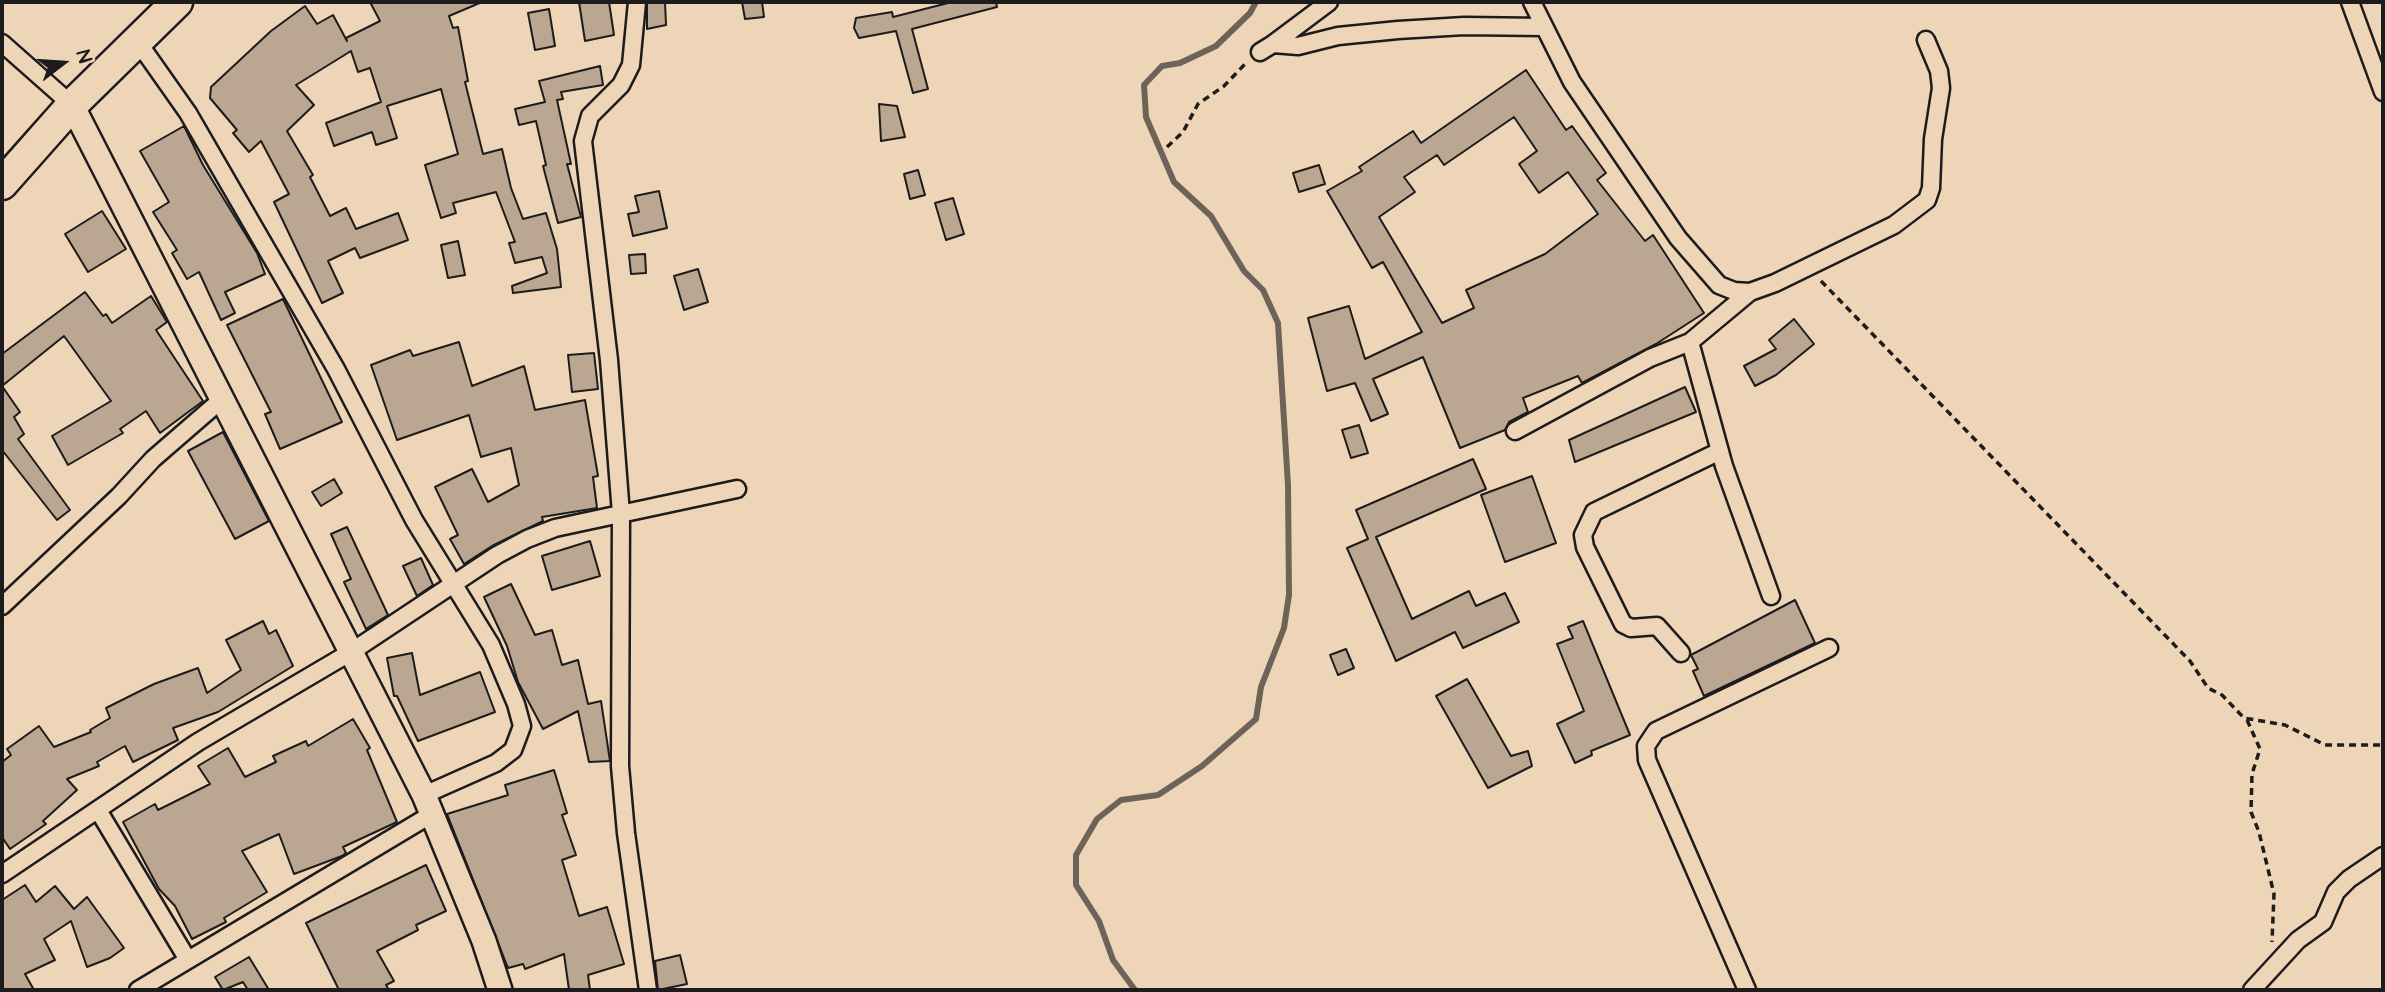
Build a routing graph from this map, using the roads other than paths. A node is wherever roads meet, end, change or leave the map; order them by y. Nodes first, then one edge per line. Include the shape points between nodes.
1 (177, 2) edge
2 (638, 2) edge
3 (1329, 2) edge
4 (1532, 2) edge
5 (2350, 2) edge
6 (1544, 27) junction
7 (1926, 40) dead end
8 (138, 42) junction
9 (2, 43) edge
10 (2383, 92) edge
11 (72, 105) junction
12 (2, 184) edge
13 (1750, 292) junction
14 (1690, 342) junction
15 (221, 400) junction
16 (1514, 431) dead end
17 (1720, 452) junction
18 (737, 489) dead end
19 (621, 514) junction
20 (454, 586) junction
21 (1770, 596) dead end
22 (2, 606) edge
23 (1829, 648) dead end
24 (351, 652) junction
25 (1681, 653) dead end
26 (428, 804) junction
27 (98, 810) junction
28 (2383, 856) edge
29 (2, 874) edge
30 (188, 960) junction
31 (138, 990) edge
32 (498, 990) edge
33 (648, 990) edge
34 (1746, 990) edge
35 (2252, 990) edge

1 - 8 highway
2 - 19 street via 631,65 621,85 590,117 583,141 609,360
3 - 6 street via 1266,48 1338,36 1464,26
4 - 6 street
5 - 10 street
6 - 13 street via 1572,82 1678,238 1719,285
7 - 13 street via 1941,88 1927,200 1894,225
8 - 11 highway
8 - 20 street via 194,124 336,369 414,520
9 - 11 street
11 - 12 highway
11 - 15 street
13 - 14 street
14 - 16 street via 1650,358
14 - 17 street
15 - 22 street via 153,458
15 - 24 street
17 - 21 street
17 - 25 street via 1594,513 1584,535 1585,547 1623,624 1631,628 1657,626
18 - 19 street
19 - 20 street via 527,539
19 - 33 street via 620,766
20 - 24 street
20 - 26 street via 491,645 522,726 513,750
23 - 34 street via 1656,731 1646,746 1647,760
24 - 26 street
24 - 27 street via 198,742
26 - 30 street
26 - 32 street via 484,942
27 - 29 street
27 - 30 street
28 - 35 street via 2349,879 2329,903 2323,922 2298,940
30 - 31 street

